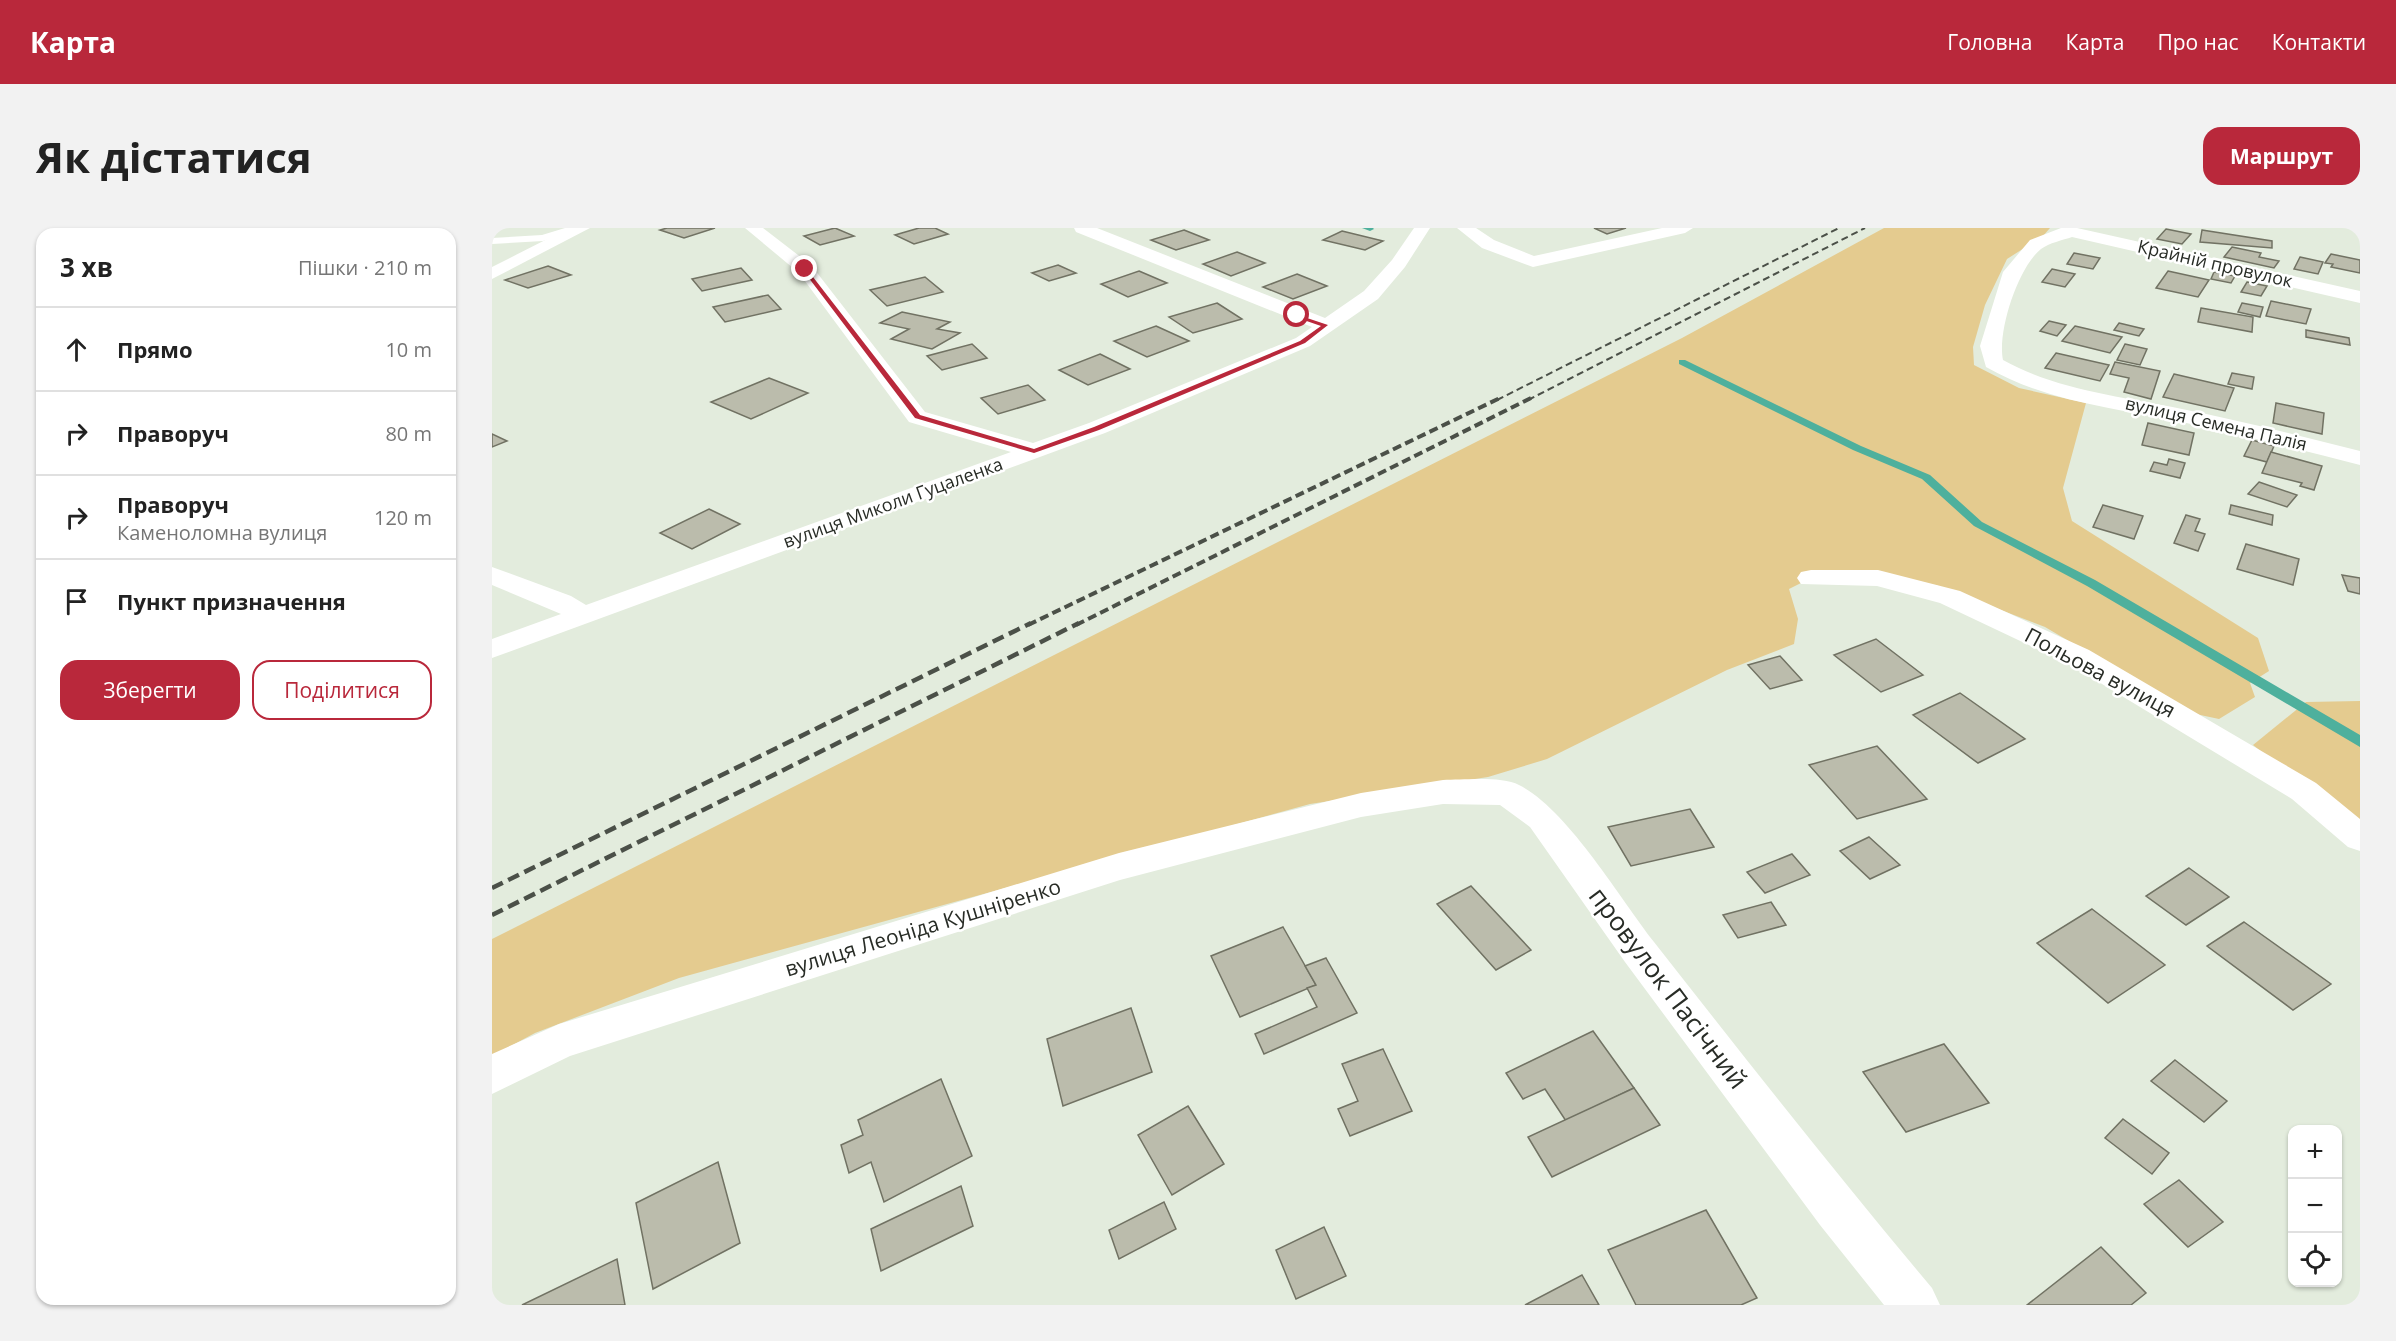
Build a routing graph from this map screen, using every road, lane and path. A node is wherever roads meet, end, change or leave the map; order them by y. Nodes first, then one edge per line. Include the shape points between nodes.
1 (580, 228) edge
2 (753, 228) edge
3 (1082, 228) edge
4 (1422, 228) edge
5 (1464, 228) edge
6 (1684, 228) edge
7 (2070, 230) edge
8 (492, 241) edge
9 (492, 274) edge
10 (2360, 297) edge
11 (1325, 325) junction
12 (1034, 451) junction
13 (2360, 458) edge
14 (492, 575) edge
15 (1811, 578) dead end
16 (584, 616) junction
17 (492, 650) edge
18 (1361, 805) joint
19 (2360, 838) edge
20 (492, 1075) edge
21 (1915, 1305) edge

1 - 8 lane via 543,238
1 - 9 street
2 - 12 street via 805,269 917,417
3 - 11 street
4 - 11 street, вулиця Миколи Гуцаленка via 1371,295
5 - 6 street via 1488,244 1533,262
7 - 10 street, Крайній провулок
7 - 13 street, вулиця Семена Палія via 2036,244 2012,272 1990,346 1993,363 2012,376 2071,393 2230,425
11 - 12 street, вулиця Миколи Гуцаленка via 1302,342
12 - 16 street, вулиця Миколи Гуцаленка
14 - 16 street via 561,602
15 - 19 street, Польова вулиця via 1878,578 1950,597 2068,652 2304,791
16 - 17 street, вулиця Миколи Гуцаленка
18 - 20 street, вулиця Леоніда Кушніренко via 1119,867 559,1041
18 - 21 street, провулок Пасічний via 1443,792 1507,793 1542,818 1836,1209

